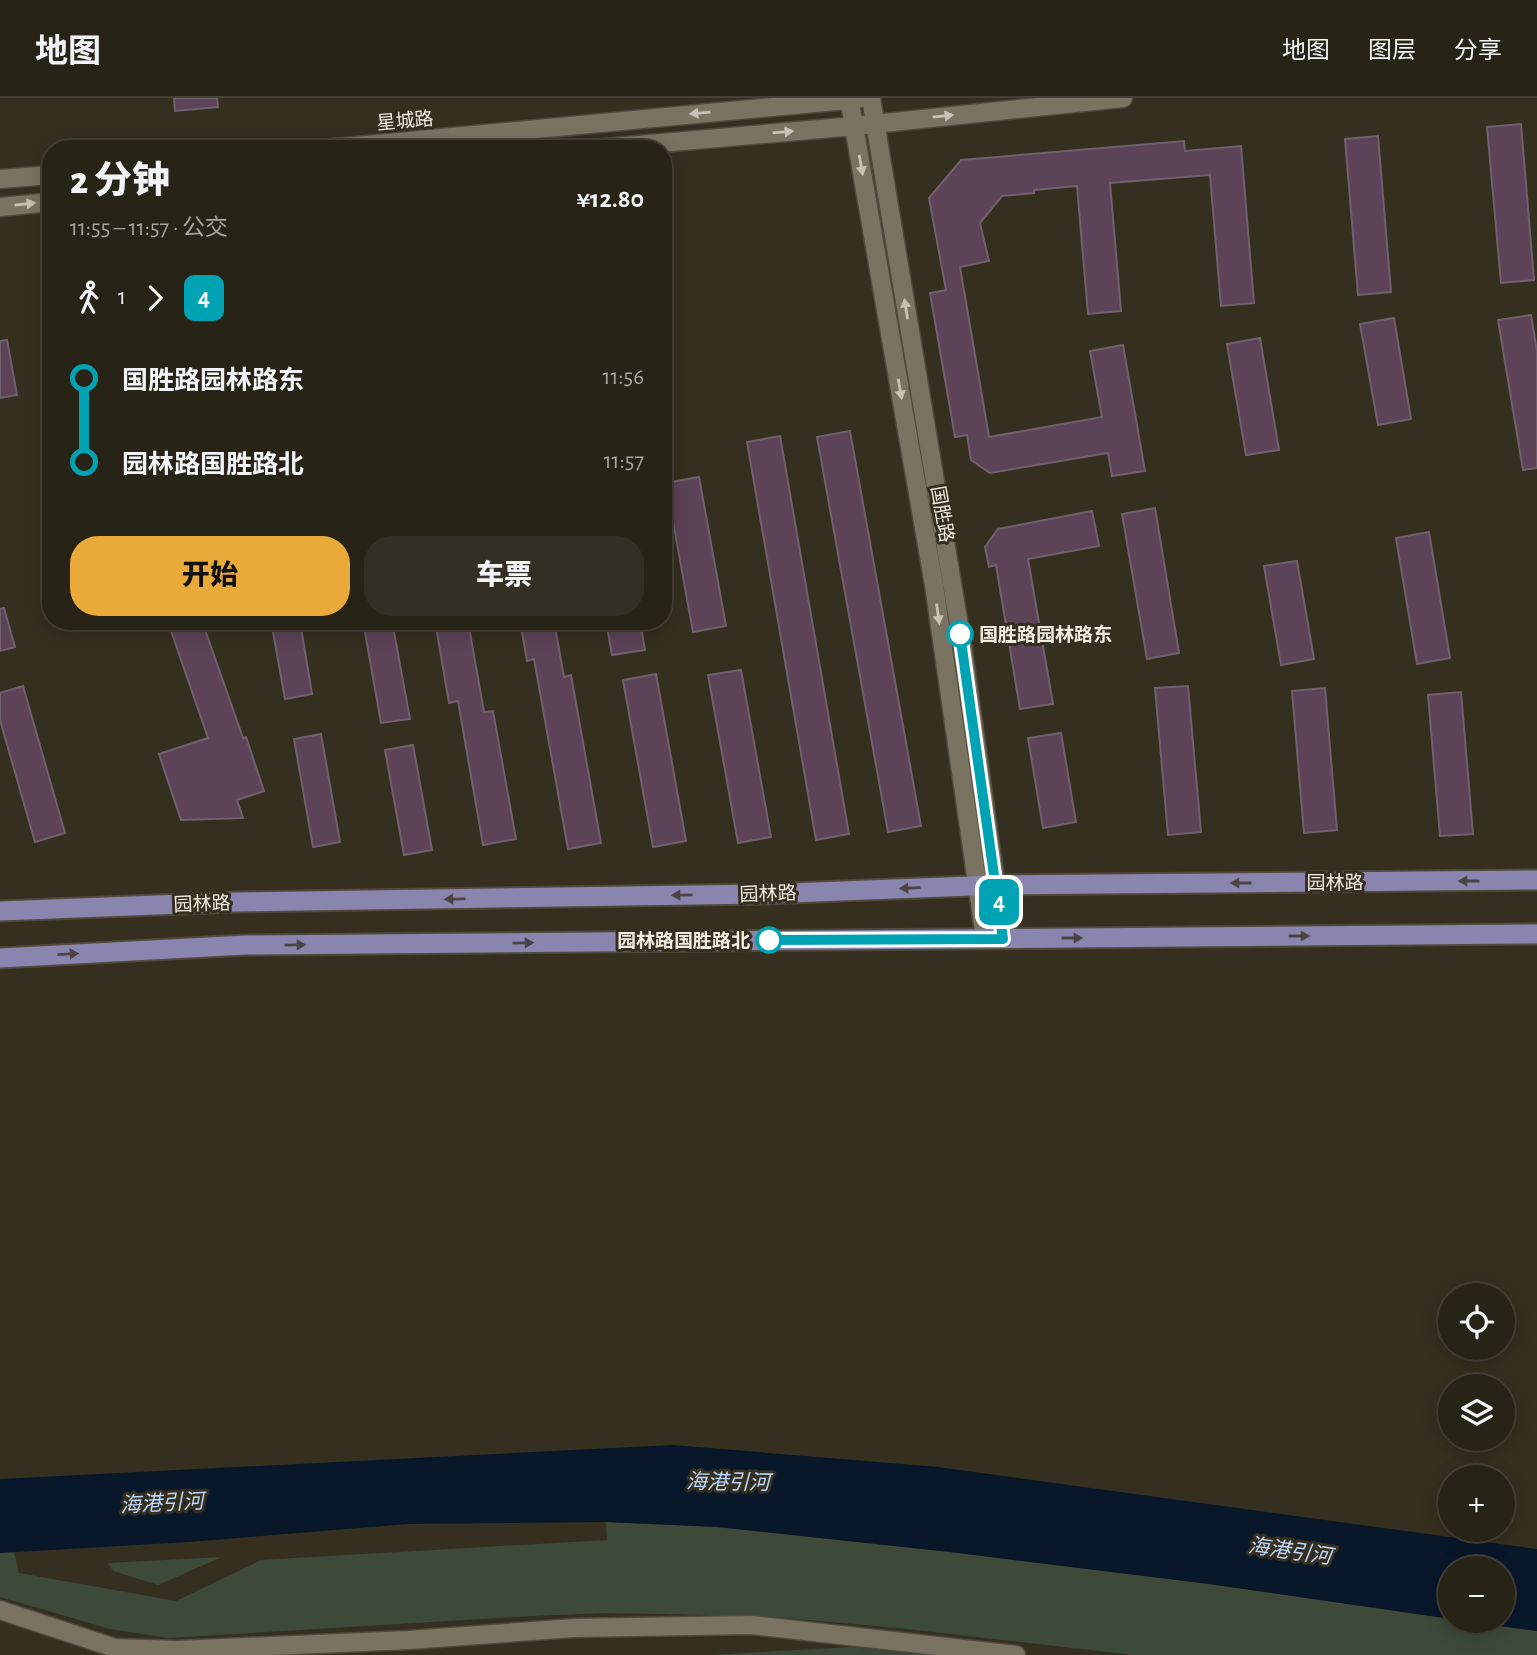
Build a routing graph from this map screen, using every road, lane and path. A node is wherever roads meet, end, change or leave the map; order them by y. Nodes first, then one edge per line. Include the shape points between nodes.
1 (859, 98) edge
2 (1123, 98) edge
3 (875, 123) junction
4 (855, 126) junction
5 (418, 140) edge
6 (672, 142) edge
7 (42, 175) edge
8 (0, 179) edge
9 (42, 203) edge
10 (0, 207) edge
11 (1537, 880) edge
12 (987, 885) junction
13 (0, 911) edge
14 (1537, 934) edge
15 (994, 939) junction
16 (0, 958) edge
17 (0, 1610) edge
18 (1016, 1655) edge

1 - 3 street, 国胜路
1 - 4 street, 国胜路
1 -> 5 street, 星城路
3 -> 2 street
3 - 4 street
12 -> 3 street, 国胜路 via 961,637
6 -> 4 street
4 -> 12 street, 国胜路
7 - 8 street
10 -> 9 street
11 -> 12 main road, 园林路
12 -> 13 main road, 园林路
12 - 15 street, 国胜路
15 -> 14 main road
16 -> 15 main road via 246,945
17 - 18 street via 115,1648 269,1648 574,1628 752,1625

